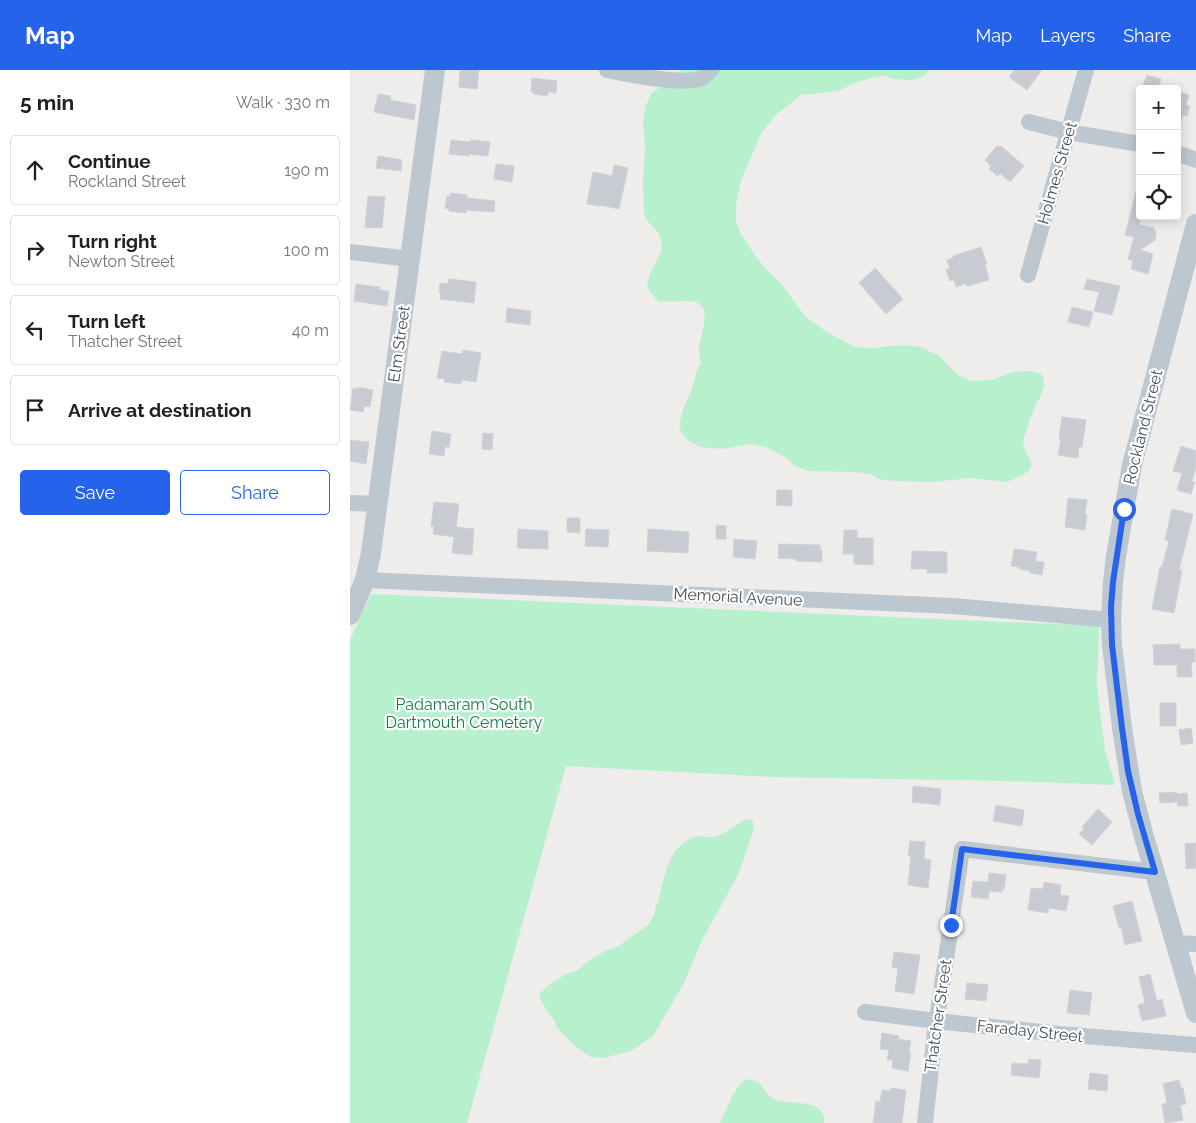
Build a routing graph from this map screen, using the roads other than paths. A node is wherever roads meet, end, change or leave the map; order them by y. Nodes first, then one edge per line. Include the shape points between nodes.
1 (436, 70) edge
2 (607, 70) edge
3 (711, 70) edge
4 (1086, 70) edge
5 (1030, 122) dead end
6 (1068, 132) junction
7 (1136, 143) edge
8 (1181, 154) edge
9 (1196, 160) edge
10 (1196, 224) edge
11 (350, 252) edge
12 (410, 259) junction
13 (1028, 275) dead end
14 (350, 503) edge
15 (378, 504) junction
16 (365, 580) junction
17 (350, 615) edge
18 (1111, 620) junction
19 (1155, 872) junction
20 (1175, 943) junction
21 (1196, 944) edge
22 (865, 1012) dead end
23 (1196, 1013) edge
24 (936, 1021) junction
25 (1196, 1045) edge
26 (925, 1123) edge

1 - 12 street, Elm Street
2 - 3 street via 684,81 703,78
4 - 6 street, Holmes Street
5 - 6 street
6 - 7 street
6 - 13 street, Holmes Street
8 - 9 street
10 - 18 street, Rockland Street via 1132,465 1116,556
11 - 12 street
12 - 15 street, Elm Street
14 - 15 street
15 - 16 street, Elm Street
16 - 17 street, Elm Street
16 - 18 street, Memorial Avenue via 953,606
18 - 19 street, Rockland Street via 1126,754 1138,814
19 - 20 street, Rockland Street
19 - 24 street, Thatcher Street via 962,849
20 - 21 street
20 - 23 street, Rockland Street
22 - 24 street, Faraday Street
24 - 25 street, Faraday Street
24 - 26 street, Thatcher Street

